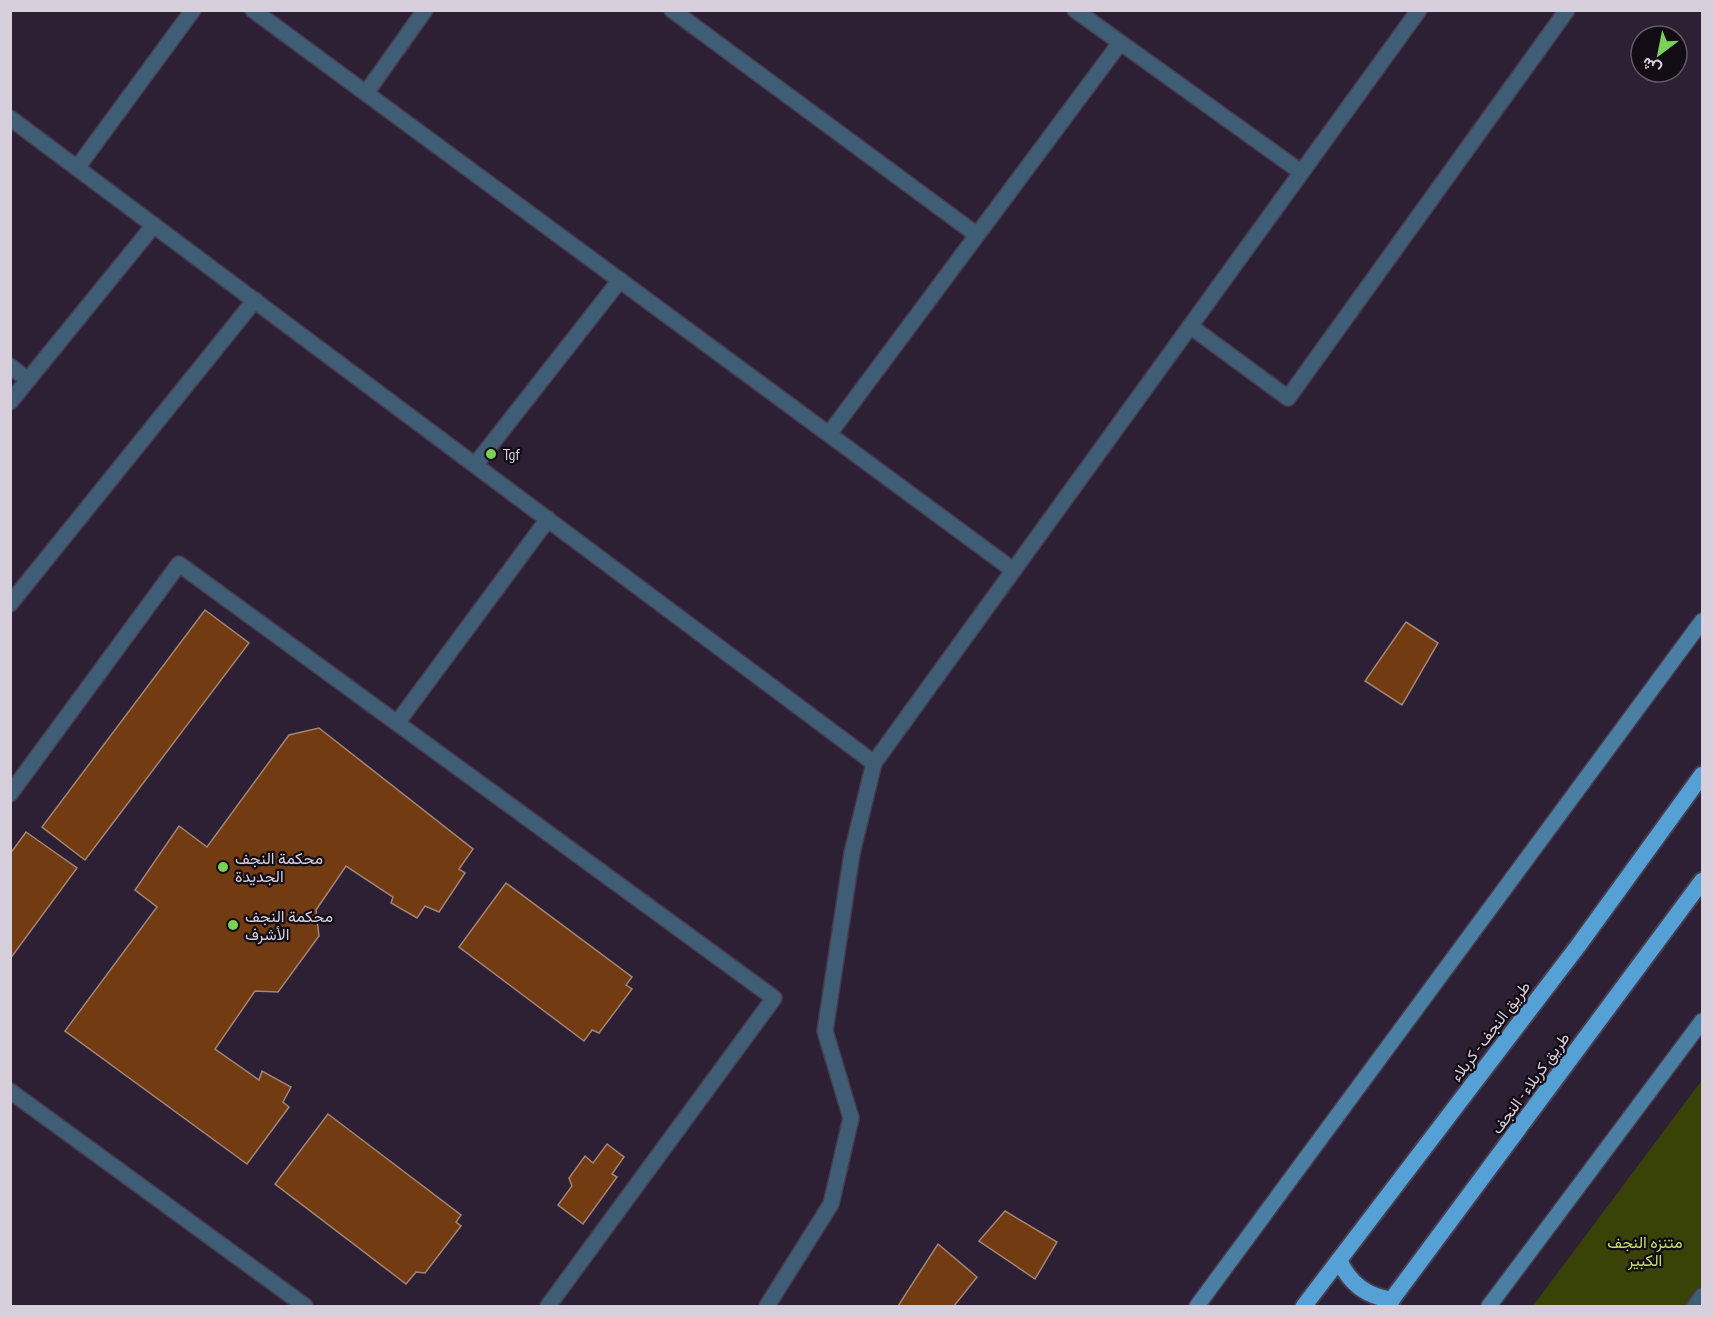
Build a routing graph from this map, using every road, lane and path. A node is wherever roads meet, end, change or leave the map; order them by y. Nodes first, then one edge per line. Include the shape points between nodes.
1 (193, 10) edge
2 (253, 10) edge
3 (425, 10) edge
4 (672, 10) edge
5 (1075, 10) edge
6 (1419, 10) edge
7 (1567, 10) edge
8 (689, 15) edge
9 (1120, 43) junction
10 (366, 93) junction
11 (10, 117) edge
12 (77, 168) junction
13 (1301, 172) junction
14 (154, 225) junction
15 (977, 235) junction
16 (620, 280) junction
17 (255, 300) junction
18 (1190, 326) junction
19 (10, 366) edge
20 (28, 380) junction
21 (10, 402) edge
22 (828, 434) junction
23 (475, 465) junction
24 (548, 519) junction
25 (1013, 570) junction
26 (10, 604) edge
27 (1702, 621) edge
28 (397, 723) junction
29 (874, 763) junction
30 (1702, 775) edge
31 (10, 794) edge
32 (1702, 881) edge
33 (1702, 1021) edge
34 (10, 1091) edge
35 (1339, 1260) junction
36 (1702, 1296) edge
37 (1390, 1303) edge
38 (305, 1306) edge
39 (548, 1306) edge
40 (768, 1306) edge
41 (1197, 1306) edge
42 (1304, 1306) edge
43 (1489, 1306) edge
44 (1695, 1306) edge

1 - 12 street
2 - 10 street
3 - 10 street
4 - 8 street
5 - 9 street
6 - 13 street
7 - 18 street via 1288,398
8 - 15 street
9 - 13 street
9 - 15 street
10 - 16 street
11 - 12 street
12 - 14 street
13 - 18 street
14 - 17 street
14 - 20 street
15 - 22 street
16 - 22 street
16 - 23 street
17 - 23 street
17 - 26 street
18 - 25 street
19 - 20 street
20 - 21 street
22 - 25 street
23 - 24 street
24 - 28 street
24 - 29 street
25 - 29 street
27 - 41 main road
28 - 31 street via 179,564
28 - 39 street via 774,998
29 - 40 street via 852,854 825,1031 851,1118 831,1204
30 - 35 highway, طريق النجف - کربلاء
32 - 37 highway, طريق کربلاء - النجف
33 - 43 main road
34 - 38 street
35 - 37 highway via 1354,1284
35 - 42 highway, طريق النجف - کربلاء
36 - 44 street

